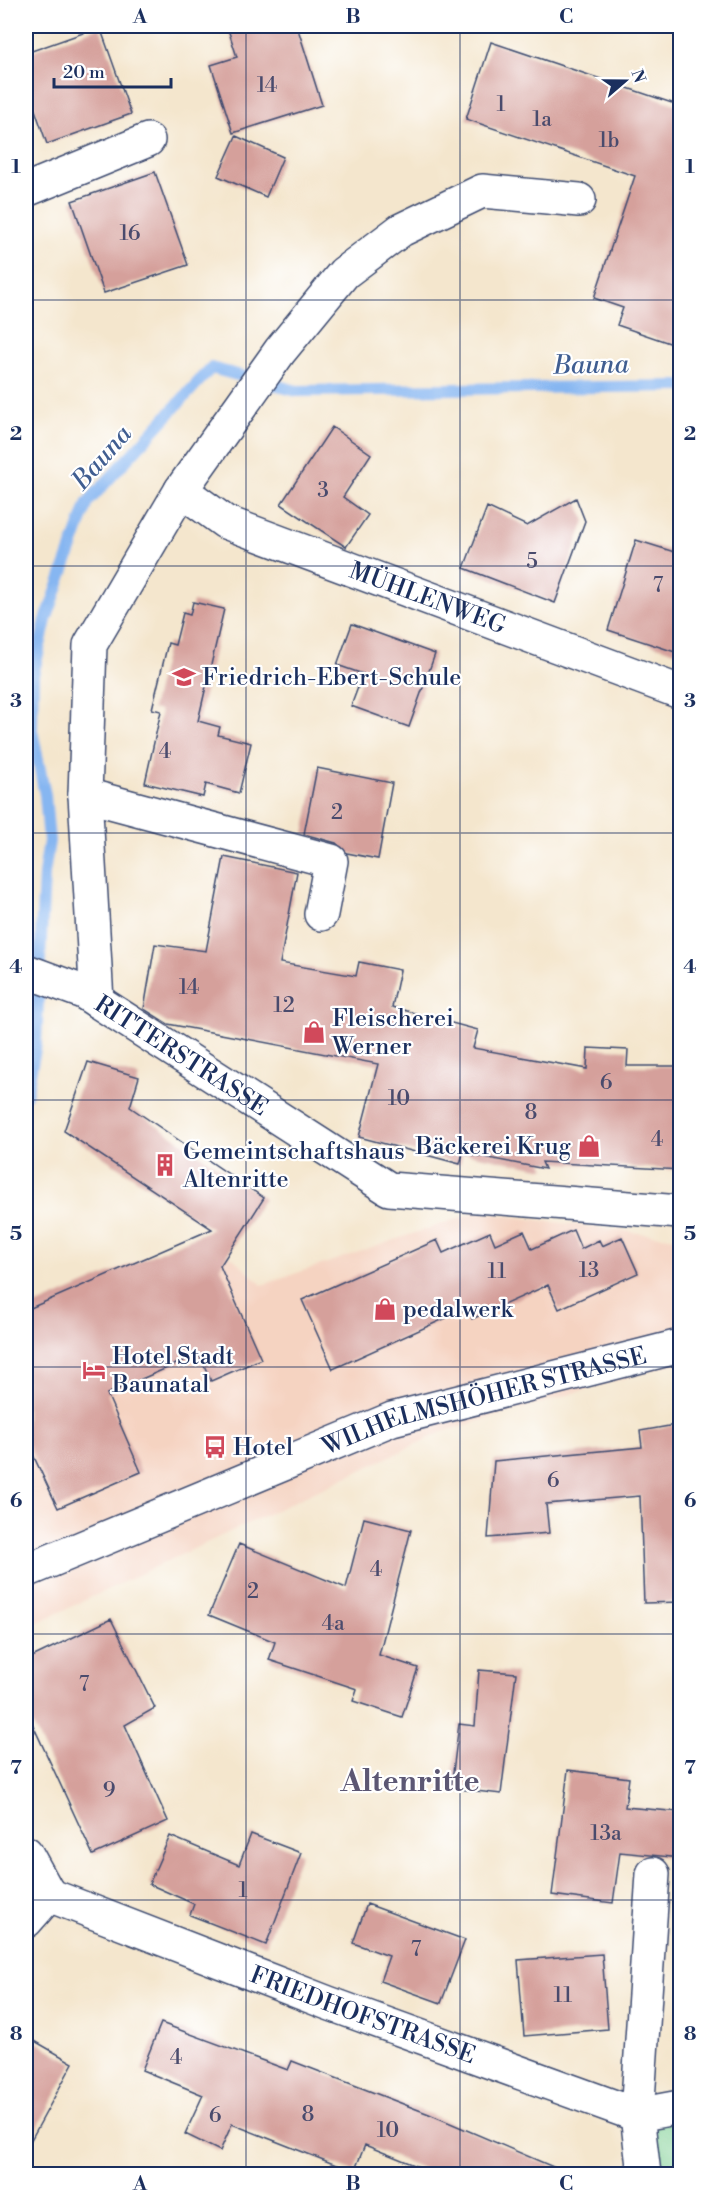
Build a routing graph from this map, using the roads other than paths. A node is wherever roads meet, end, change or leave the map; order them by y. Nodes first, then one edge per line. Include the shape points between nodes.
1 (148, 140) dead end
2 (26, 190) edge
3 (579, 200) dead end
4 (180, 490) junction
5 (681, 692) edge
6 (85, 795) junction
7 (321, 914) dead end
8 (26, 971) edge
9 (85, 994) junction
10 (681, 1212) edge
11 (681, 1346) edge
12 (26, 1571) edge
13 (26, 1853) edge
14 (653, 1874) dead end
15 (49, 1895) junction
16 (26, 1922) edge
17 (681, 2107) edge
18 (638, 2115) junction
19 (644, 2175) edge

1 - 2 street
3 - 4 street via 482,191 401,230 344,273 280,351
4 - 5 street, MÜHLENWEG via 225,522
4 - 6 street via 90,645
6 - 7 street via 331,861
6 - 9 street
8 - 9 street, RITTERSTRASSE
9 - 10 street, RITTERSTRASSE via 389,1189
11 - 12 street, WILHELMSHÖHER STRASSE via 392,1419
13 - 15 street
14 - 18 street
15 - 16 street
15 - 18 street, FRIEDHOFSTRASSE via 328,2003
17 - 18 street
18 - 19 street

